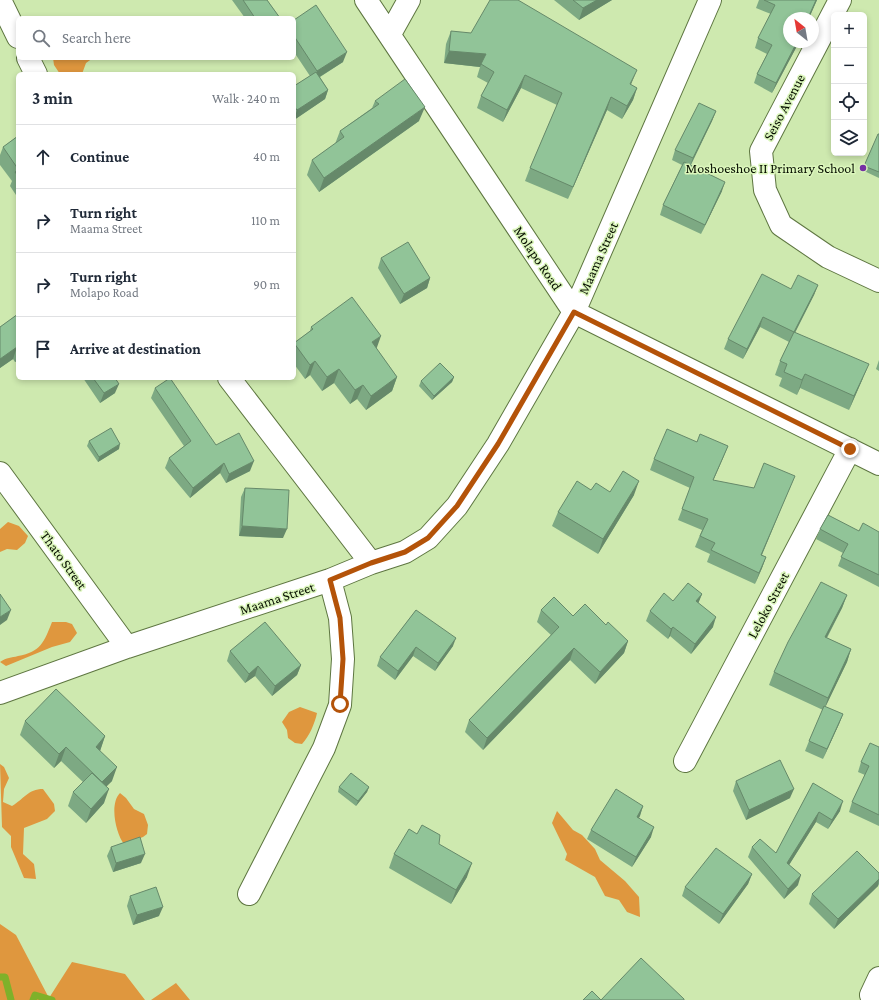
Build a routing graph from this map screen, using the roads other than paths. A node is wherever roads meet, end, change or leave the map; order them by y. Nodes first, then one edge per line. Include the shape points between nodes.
1 (0, 0) edge
2 (366, 0) edge
3 (409, 0) edge
4 (710, 0) edge
5 (840, 0) edge
6 (16, 33) edge
7 (390, 34) junction
8 (29, 60) edge
9 (35, 72) edge
10 (879, 281) edge
11 (574, 312) junction
12 (231, 380) edge
13 (850, 449) junction
14 (879, 464) edge
15 (0, 474) edge
16 (371, 563) junction
17 (330, 580) junction
18 (127, 647) junction
19 (0, 693) edge
20 (686, 761) dead end
21 (249, 894) dead end

1 - 6 street
2 - 7 street, Molapo Road
3 - 7 street
4 - 11 street, Maama Street
5 - 10 street, Seiso Avenue via 761,151 765,190 781,225 828,258
7 - 11 street, Molapo Road
8 - 9 street
11 - 13 street
11 - 16 street, Maama Street via 498,444 457,506 428,538 405,552
12 - 16 street
13 - 14 street
13 - 20 street, Leloko Street
15 - 18 street, Thato Street
16 - 17 street, Maama Street
17 - 18 street, Maama Street
17 - 21 street via 340,618 343,659 340,704 324,748
18 - 19 street, Maama Street

